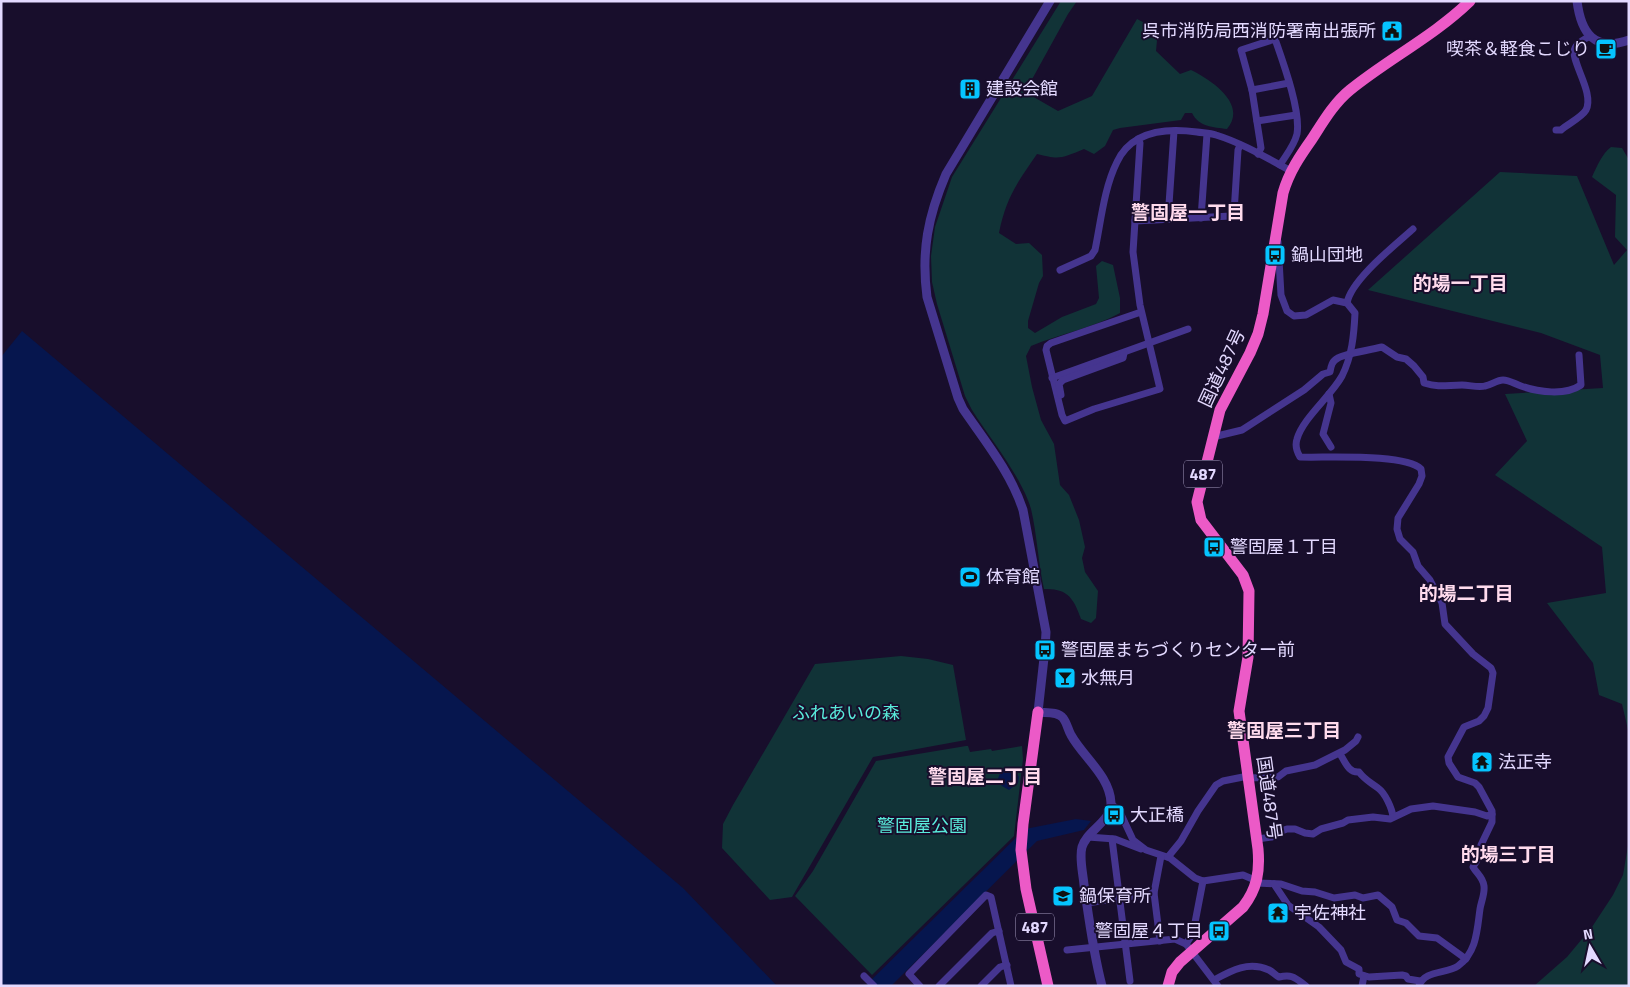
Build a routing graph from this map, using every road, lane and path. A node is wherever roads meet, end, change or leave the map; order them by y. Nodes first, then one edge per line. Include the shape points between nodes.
1 (1050, 1) edge
2 (1577, 1) edge
3 (1470, 2) edge
4 (1590, 36) junction
5 (1629, 40) edge
6 (1290, 83) junction
7 (1252, 90) junction
8 (1296, 115) junction
9 (1257, 121) junction
10 (1556, 130) dead end
11 (1174, 131) junction
12 (1207, 134) junction
13 (1138, 139) junction
14 (1240, 145) junction
15 (1258, 154) junction
16 (1280, 165) junction
17 (1291, 171) junction
18 (1201, 218) junction
19 (1168, 220) junction
20 (1135, 221) junction
21 (1413, 229) dead end
22 (1277, 234) junction
23 (1060, 270) dead end
24 (1347, 303) junction
25 (1141, 312) junction
26 (1188, 329) dead end
27 (1148, 344) junction
28 (1124, 353) junction
29 (1350, 355) junction
30 (1579, 355) dead end
31 (1052, 378) junction
32 (1329, 394) junction
33 (1062, 415) junction
34 (1213, 438) junction
35 (1331, 447) dead end
36 (1038, 712) junction
37 (1358, 737) dead end
38 (1340, 754) junction
39 (1248, 777) junction
40 (1111, 804) junction
41 (1492, 814) junction
42 (1393, 817) junction
43 (1088, 837) junction
44 (1112, 839) junction
45 (1257, 840) junction
46 (1146, 850) junction
47 (1164, 857) junction
48 (1203, 881) junction
49 (1257, 882) junction
50 (1274, 884) junction
51 (1154, 894) junction
52 (1120, 898) junction
53 (1087, 904) junction
54 (999, 931) junction
55 (1160, 941) junction
56 (1126, 944) junction
57 (1092, 948) junction
58 (1189, 948) junction
59 (1067, 950) dead end
60 (1466, 959) junction
61 (1007, 965) junction
62 (1364, 976) junction
63 (866, 978) dead end
64 (1130, 981) dead end
65 (1216, 983) edge
66 (1420, 983) edge
67 (874, 986) edge
68 (920, 986) edge
69 (939, 986) edge
70 (981, 986) edge
71 (1011, 986) edge
72 (1048, 986) edge
73 (1102, 986) edge
74 (1168, 986) edge
75 (1306, 986) edge
76 (1362, 986) edge

1 - 36 street via 946,174 928,226 924,253 927,297 958,398 1007,475 1022,510 1046,632
2 - 4 street via 1581,23
3 - 17 highway, 国道487号 / 487 via 1349,91 1332,110
4 - 5 street via 1609,44
4 - 10 street via 1575,47 1574,53 1586,90 1585,111 1561,130
6 - 7 street
6 - 7 street via 1275,39 1241,50
6 - 8 street
7 - 9 street
8 - 9 street
8 - 16 street via 1297,133
9 - 15 street via 1261,148
11 - 12 street
11 - 13 street via 1156,131
11 - 19 street
12 - 14 street
12 - 18 street
13 - 20 street
13 - 23 street via 1118,160 1095,250 1091,256
14 - 15 street
14 - 18 street via 1234,213 1231,216
15 - 16 street
16 - 17 street
17 - 22 highway, 国道487号 / 487 via 1283,193
18 - 19 street
19 - 20 street
20 - 25 street via 1133,252
21 - 24 street via 1377,261 1348,294
22 - 24 street via 1281,295 1287,311 1294,316 1303,315 1333,300
22 - 34 highway, 国道487号 / 487 via 1258,334 1220,410
24 - 29 street via 1355,312
25 - 27 street
25 - 31 street via 1051,343 1046,350
26 - 27 street
27 - 28 street
27 - 33 street via 1160,389 1065,421
28 - 31 street
28 - 33 street via 1123,358 1059,384 1064,409
29 - 30 street via 1382,347 1406,359 1424,383 1435,386 1484,387 1505,380 1550,392 1564,392 1581,386
29 - 32 street via 1341,377
29 - 34 street via 1338,358 1330,372 1242,430
31 - 33 street
32 - 35 street via 1331,403 1323,434
32 - 41 street via 1297,439 1300,457 1392,458 1418,465 1421,469 1419,484 1398,518 1397,529 1400,539 1413,552 1418,566 1442,603 1445,624 1493,673 1484,716 1464,727 1448,757 1448,764 1458,777 1479,786
34 - 39 highway, 国道487号 / 487 via 1197,502 1201,520 1243,575 1249,591 1248,657 1239,711
36 - 40 street via 1063,718 1071,736 1104,782
36 - 72 highway, 487 via 1023,824 1022,868
37 - 38 street
38 - 39 street via 1278,777
38 - 42 street via 1348,768 1359,772 1380,789
39 - 45 highway, 国道487号 / 487
39 - 47 street via 1223,781 1216,786 1181,841
40 - 43 street via 1106,817
40 - 46 street via 1119,810 1133,840
41 - 42 street via 1486,816 1433,806 1412,809
41 - 60 street via 1492,822 1480,845 1481,854 1473,867 1479,872 1484,887 1476,940
42 - 45 street via 1348,820 1313,834 1287,829 1272,838
43 - 44 street
43 - 53 street via 1081,853
44 - 46 street
44 - 52 street
45 - 49 highway, 国道487号 / 487 via 1260,863
46 - 47 street
47 - 48 street
47 - 51 street
48 - 49 street via 1243,875
48 - 58 street
49 - 50 street
49 - 58 highway, 国道487号 / 487 via 1243,907
50 - 60 street via 1334,898 1378,895 1392,907 1397,920 1406,923 1419,936 1437,938
50 - 62 street via 1288,905 1319,927 1341,950 1346,962
51 - 52 street
51 - 55 street
52 - 53 street
52 - 56 street
53 - 57 street
54 - 61 street
54 - 68 street via 992,898 986,896 908,974
54 - 69 street via 992,933
55 - 56 street
55 - 58 street via 1175,939
56 - 57 street
56 - 64 street
57 - 59 street
57 - 73 street
58 - 65 street
58 - 74 highway, 国道487号 / 487 via 1172,972
60 - 66 street via 1454,969 1430,975
61 - 70 street via 1000,967
61 - 71 street
62 - 66 street via 1402,975
62 - 76 street
63 - 67 street
65 - 75 street via 1235,969 1255,967 1267,969 1279,977 1293,976

